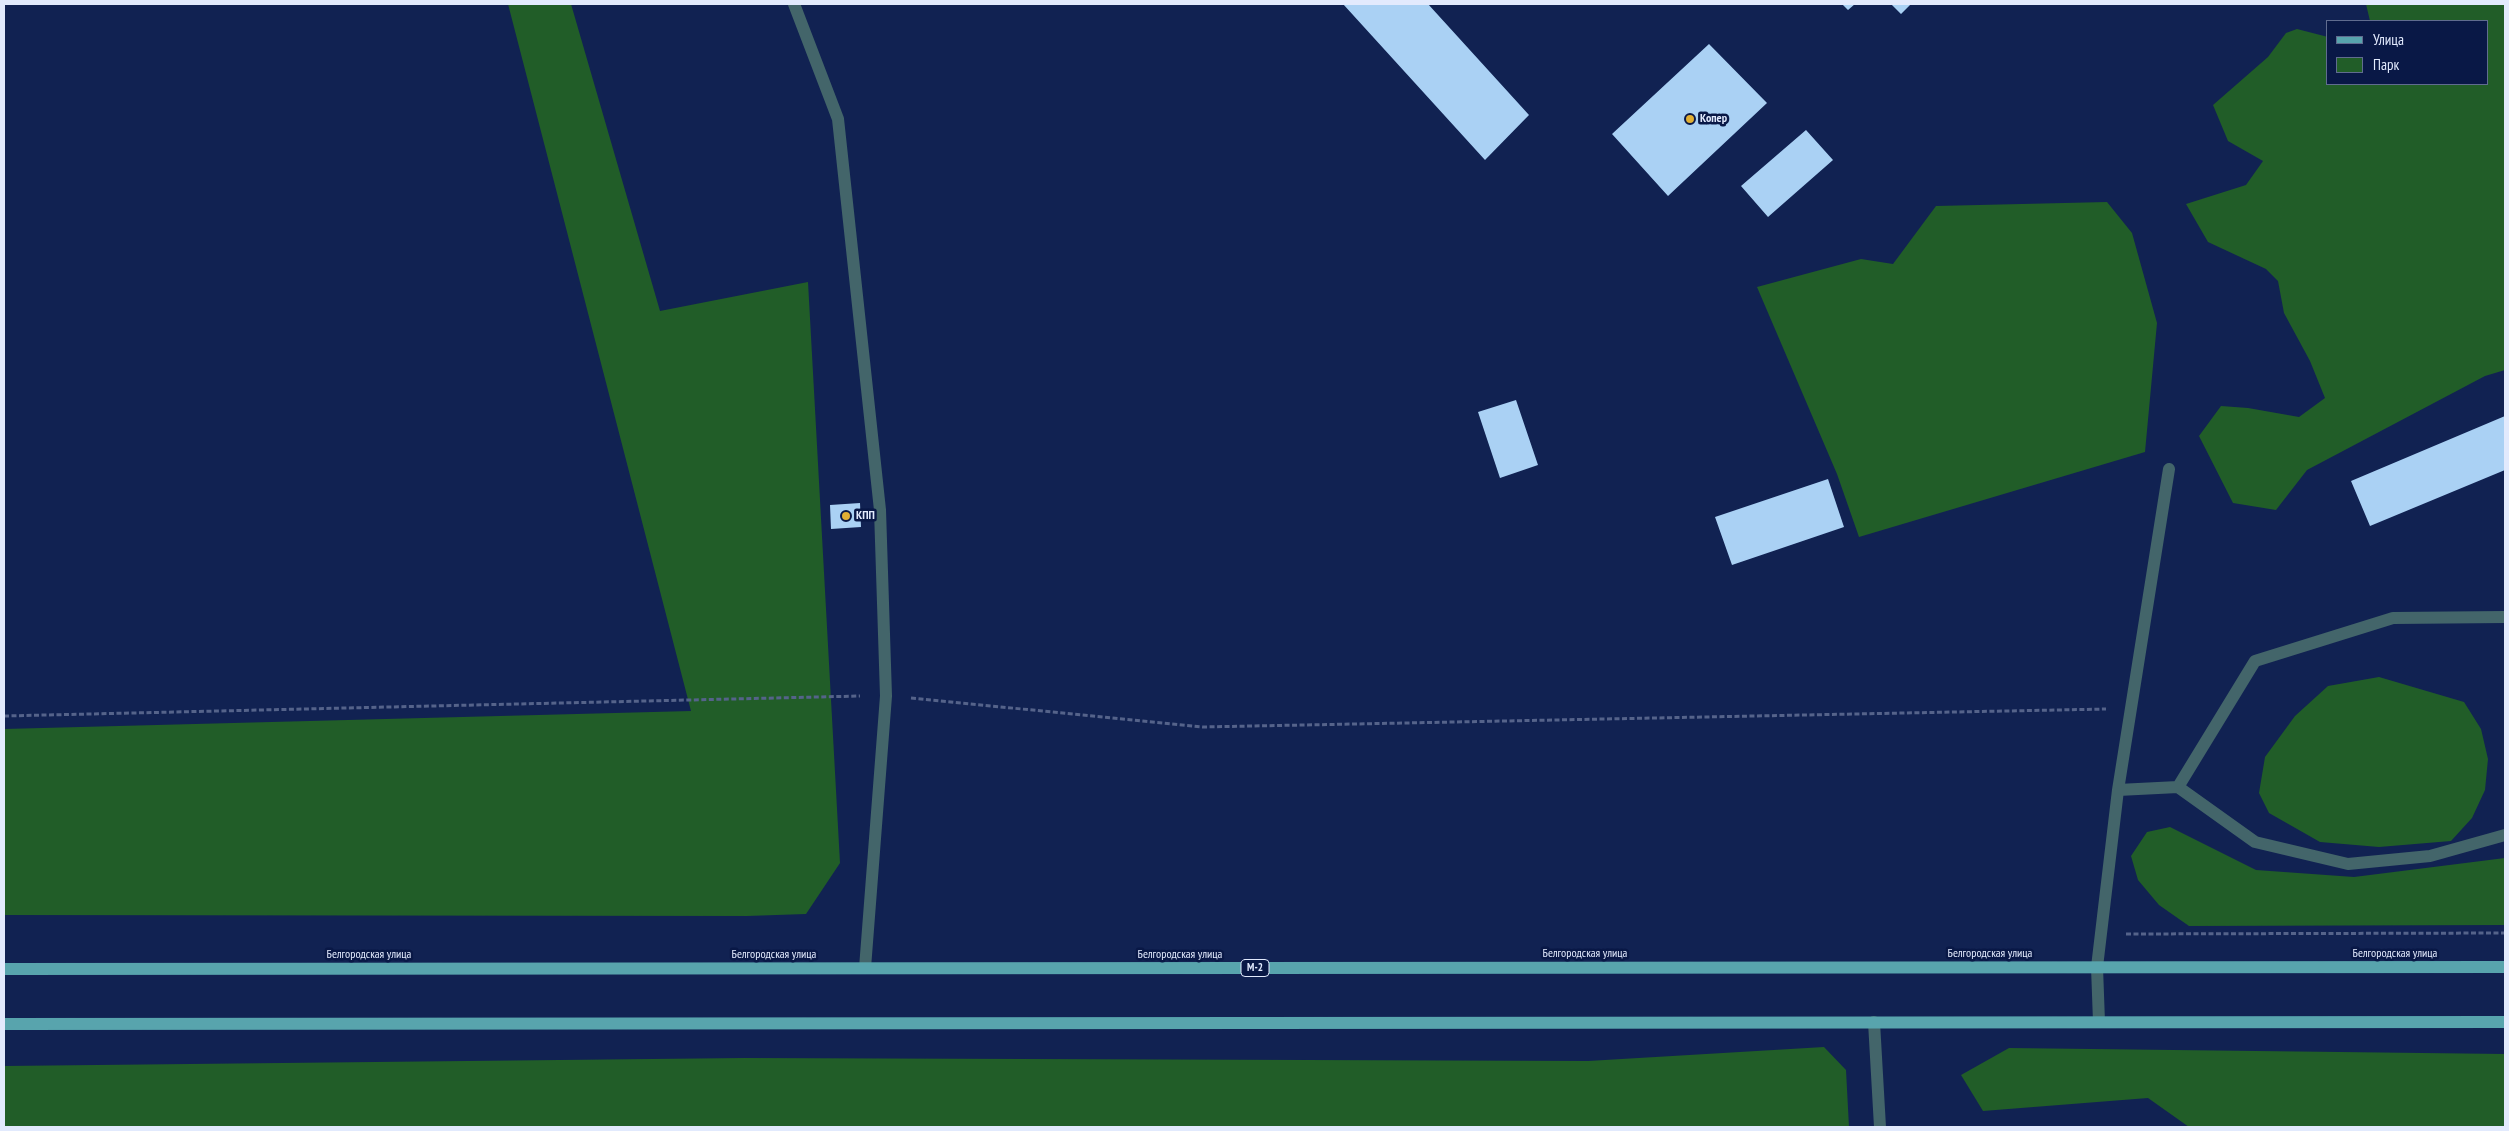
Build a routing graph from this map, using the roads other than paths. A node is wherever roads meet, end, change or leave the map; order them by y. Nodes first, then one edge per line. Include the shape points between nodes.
1 (794, 4) edge
2 (2170, 470) dead end
3 (2505, 618) edge
4 (2178, 787) junction
5 (2118, 790) junction
6 (2505, 835) edge
7 (2098, 967) junction
8 (2505, 967) edge
9 (866, 968) junction
10 (4, 969) edge
11 (1874, 1022) junction
12 (2099, 1022) junction
13 (2505, 1022) edge
14 (4, 1024) edge
15 (1880, 1127) edge

1 - 9 lane via 838,119 880,510 886,696
2 - 5 lane
3 - 4 lane via 2393,618 2255,661
4 - 5 lane
4 - 6 lane via 2255,842 2348,864 2430,856
5 - 7 lane
7 - 8 main road, Белгородская улица / М-2
7 - 9 main road, Белгородская улица / М-2
7 - 12 lane
9 - 10 main road, Белгородская улица / М-2
11 - 12 main road
11 - 14 main road
11 - 15 lane
12 - 13 main road

